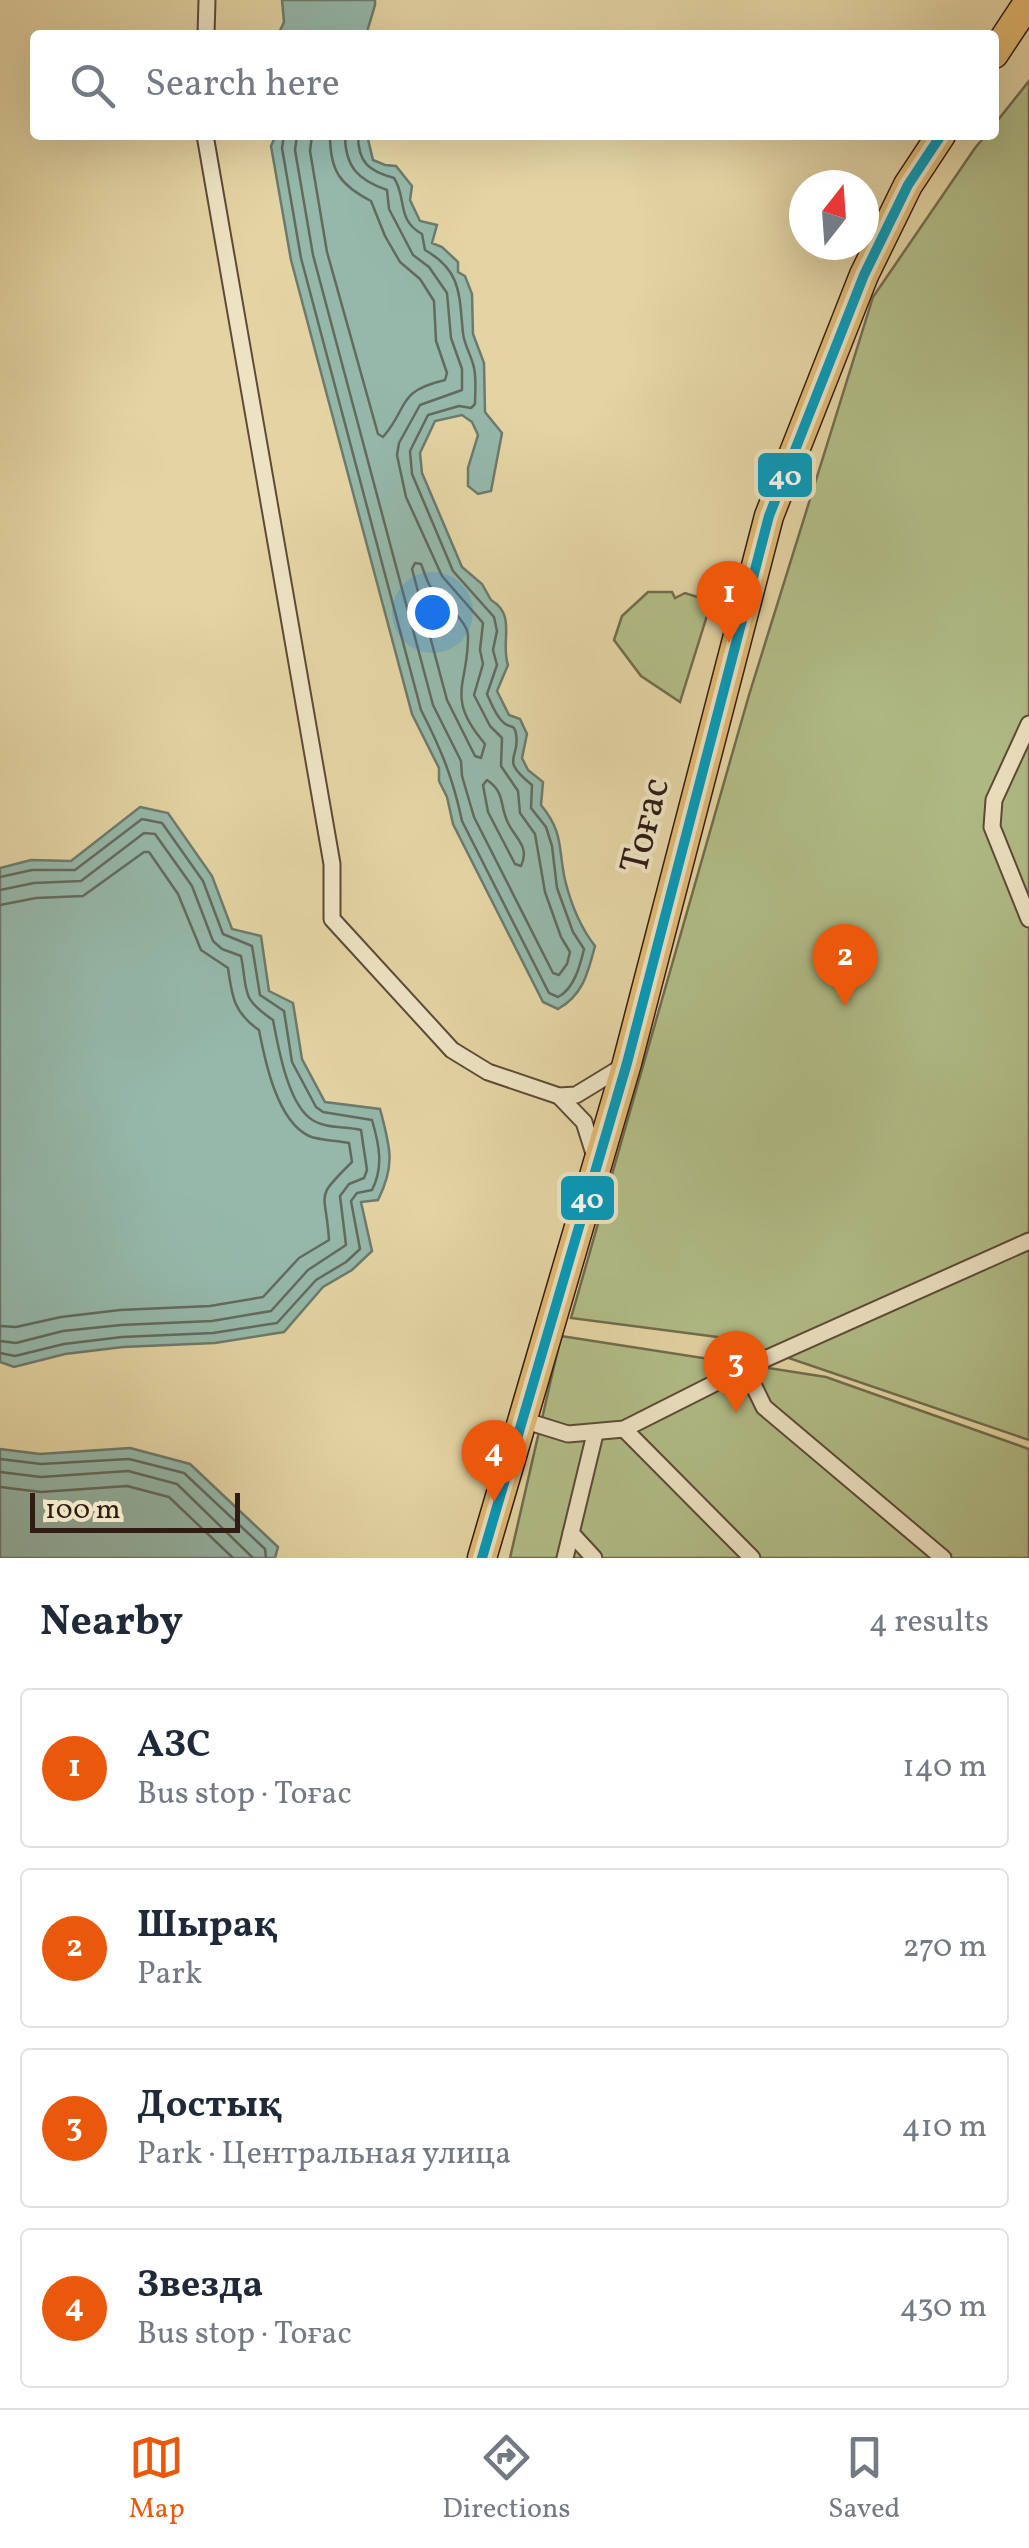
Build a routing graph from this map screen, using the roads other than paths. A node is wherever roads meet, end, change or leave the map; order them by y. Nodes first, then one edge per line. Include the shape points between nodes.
1 (208, 0) edge
2 (1029, 1) edge
3 (206, 30) edge
4 (999, 46) edge
5 (206, 140) edge
6 (938, 140) edge
7 (1029, 724) edge
8 (1027, 910) edge
9 (627, 1063) junction
10 (559, 1096) junction
11 (598, 1164) junction
12 (1029, 1241) edge
13 (745, 1368) junction
14 (522, 1420) junction
15 (624, 1428) junction
16 (595, 1434) junction
17 (571, 1533) junction
18 (482, 1558) edge
19 (565, 1558) edge
20 (594, 1558) edge
21 (752, 1558) edge
22 (943, 1558) edge

1 - 3 street
2 - 4 highway
5 - 10 street via 332,864 332,919 452,1050 488,1072
6 - 9 highway, Тоғас via 864,275 768,516
7 - 8 street via 994,800 992,827
9 - 10 street via 576,1095
9 - 11 highway, Тоғас
10 - 11 street via 584,1122
11 - 14 highway, Тоғас
12 - 13 street
13 - 15 street
13 - 22 street via 764,1407
14 - 16 street via 568,1434
14 - 18 highway, Тоғас
15 - 16 street
15 - 21 street
16 - 17 street
17 - 19 street
17 - 20 street

